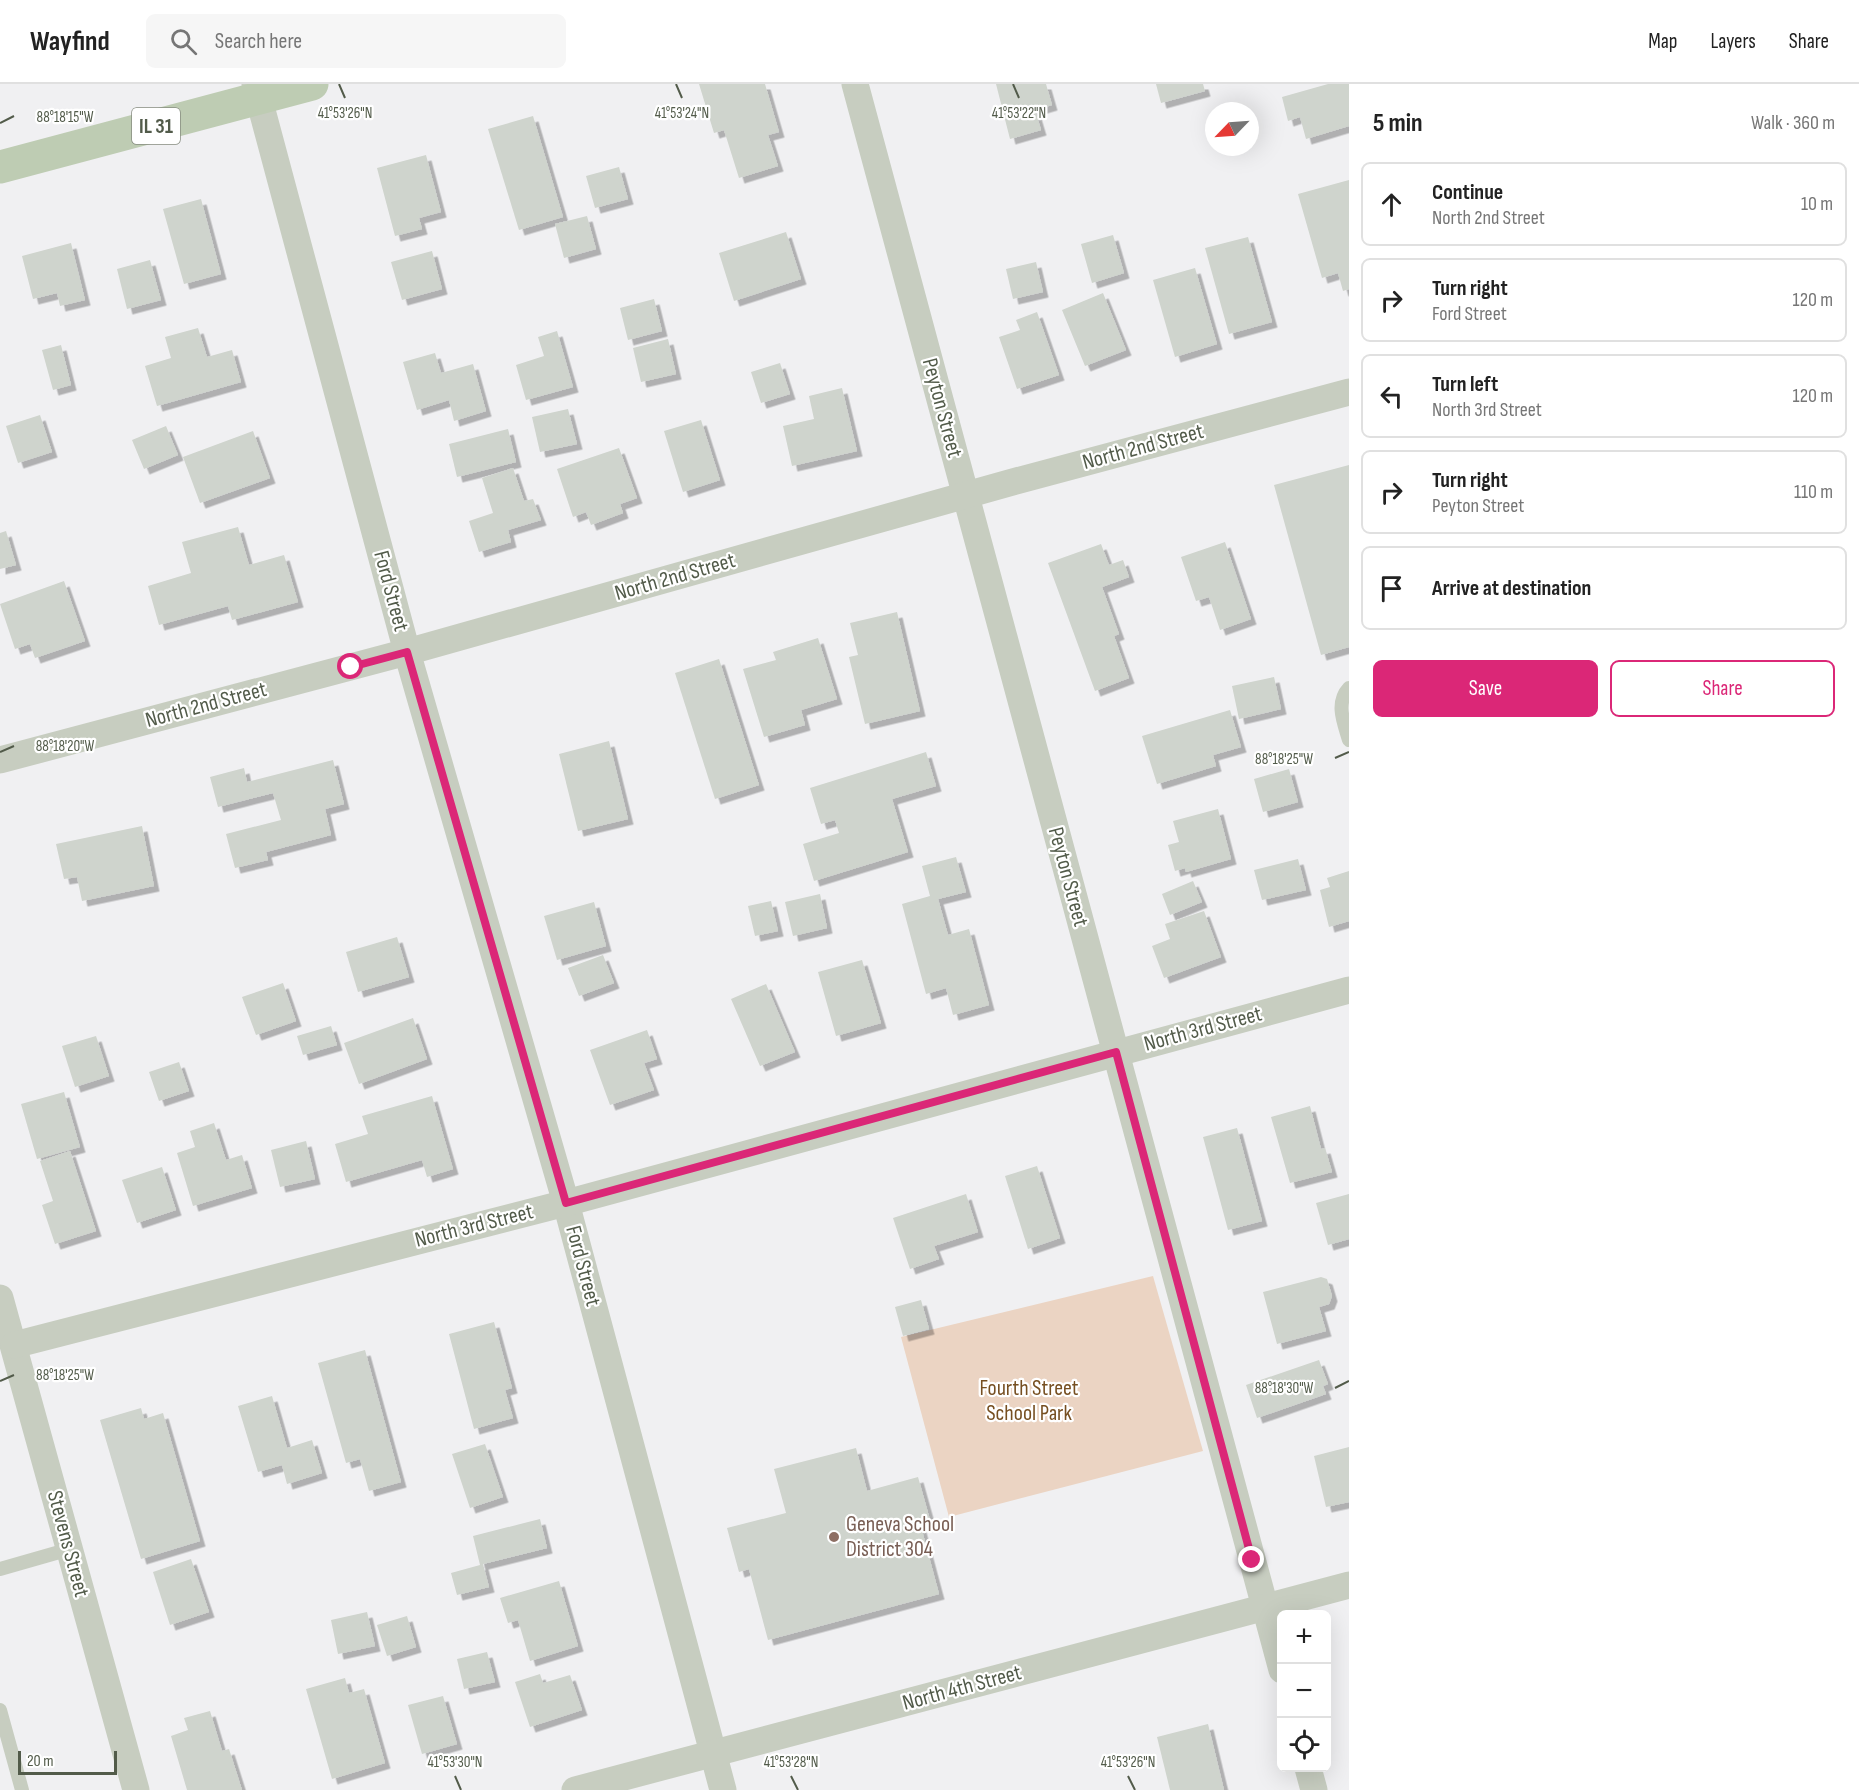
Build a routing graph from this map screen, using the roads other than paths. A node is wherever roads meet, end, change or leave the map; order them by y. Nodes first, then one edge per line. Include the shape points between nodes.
1 (312, 84) edge
2 (855, 84) edge
3 (257, 91) edge
4 (0, 167) edge
5 (1349, 392) edge
6 (966, 495) junction
7 (407, 652) junction
8 (1349, 688) edge
9 (1349, 740) edge
10 (0, 760) edge
11 (1349, 990) edge
12 (1116, 1052) junction
13 (566, 1203) junction
14 (0, 1298) edge
15 (7, 1346) edge
16 (70, 1550) junction
17 (0, 1569) edge
18 (1349, 1585) edge
19 (1265, 1607) junction
20 (1279, 1664) edge
21 (0, 1710) edge
22 (713, 1754) junction
23 (1309, 1772) edge
24 (22, 1790) edge
25 (135, 1790) edge
26 (575, 1790) edge
27 (723, 1790) edge
28 (1314, 1790) edge

1 - 3 main road, IL 31
2 - 6 street, Peyton Street
3 - 4 main road, IL 31
3 - 7 street, Ford Street
5 - 6 street, North 2nd Street
6 - 7 street, North 2nd Street
6 - 12 street, Peyton Street
7 - 10 street, North 2nd Street
7 - 13 street, Ford Street
8 - 9 lane via 1340,705
11 - 12 street, North 3rd Street
12 - 13 street, North 3rd Street
12 - 19 street, Peyton Street
13 - 15 street, North 3rd Street
13 - 22 street, Ford Street
14 - 15 street, Stevens Street
15 - 16 street, Stevens Street
16 - 17 lane
16 - 25 street, Stevens Street
18 - 19 street, North 4th Street
19 - 20 street, Peyton Street
19 - 22 street, North 4th Street
21 - 24 lane
22 - 26 street, North 4th Street
22 - 27 street, Ford Street
23 - 28 street

